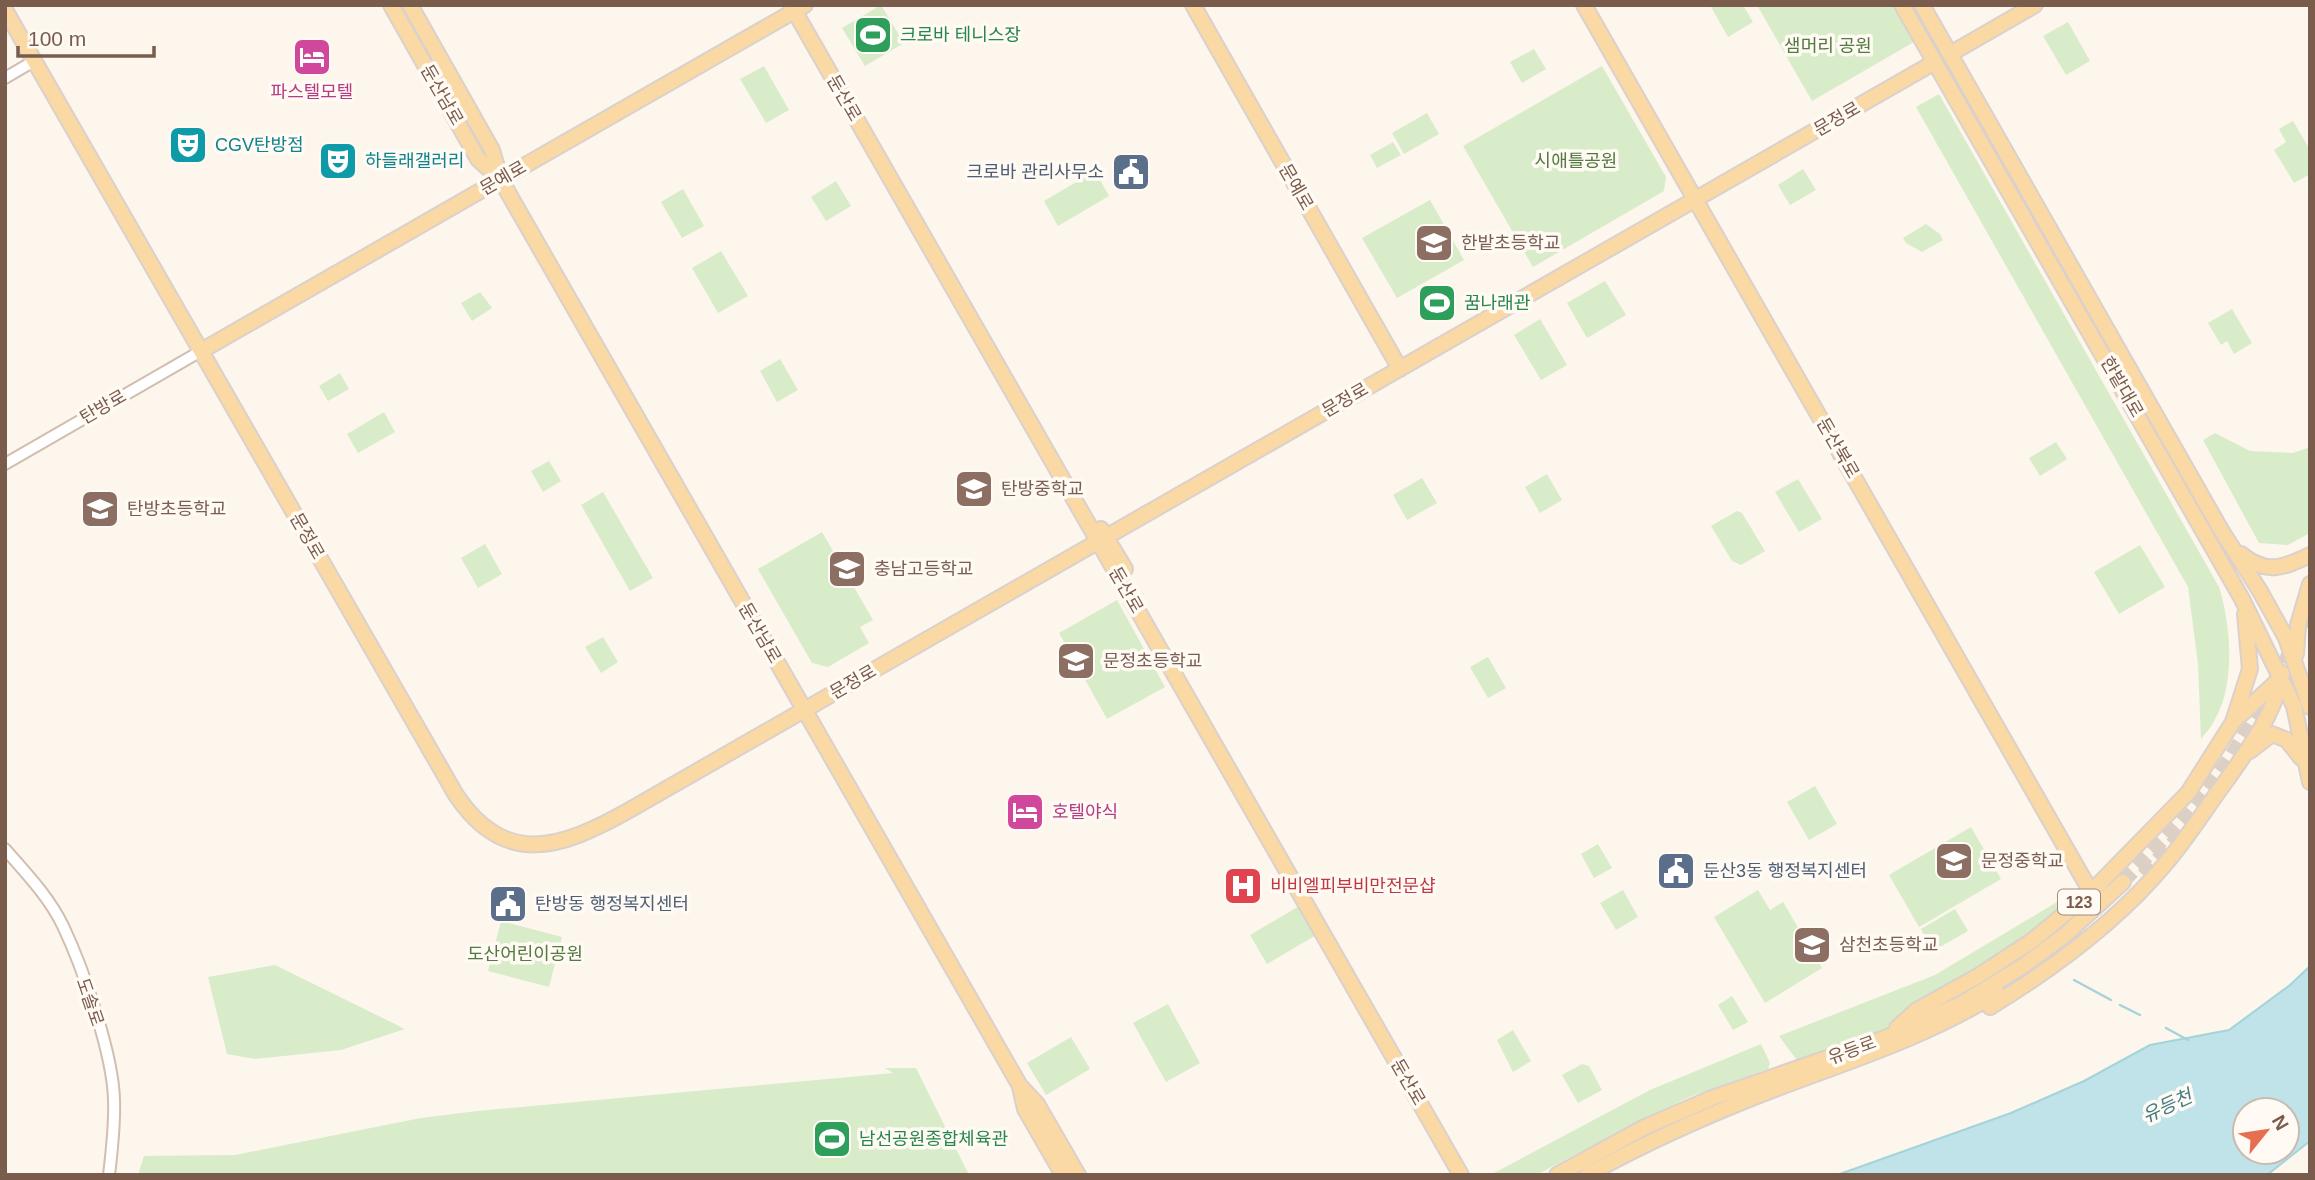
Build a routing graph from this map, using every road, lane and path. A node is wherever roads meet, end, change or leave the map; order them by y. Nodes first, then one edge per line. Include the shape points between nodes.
1 (391, 5) edge
2 (410, 5) edge
3 (1193, 5) edge
4 (1584, 5) edge
5 (1902, 5) edge
6 (1922, 5) edge
7 (2035, 5) edge
8 (799, 7) edge
9 (5, 10) edge
10 (1950, 54) junction
11 (34, 61) junction
12 (1935, 62) junction
13 (5, 78) edge
14 (501, 180) junction
15 (1695, 199) junction
16 (201, 351) junction
17 (1400, 369) junction
18 (5, 464) edge
19 (2221, 530) junction
20 (1102, 540) junction
21 (2310, 555) edge
22 (2310, 584) edge
23 (2242, 599) junction
24 (2286, 638) junction
25 (2299, 673) junction
26 (2282, 677) junction
27 (2294, 706) junction
28 (2310, 706) edge
29 (804, 710) junction
30 (2233, 722) junction
31 (2241, 760) junction
32 (2305, 765) junction
33 (2310, 782) edge
34 (5, 849) edge
35 (2127, 886) tunnel mouth
36 (2091, 892) junction
37 (1889, 1042) junction
38 (1020, 1086) junction
39 (109, 1175) edge
40 (1063, 1175) edge
41 (1078, 1175) edge
42 (1461, 1175) edge
43 (1471, 1175) edge
44 (1557, 1175) edge
45 (1587, 1175) edge

1 - 14 main road, 둔산남로 via 478,159
2 - 14 main road, 둔산남로 via 492,150
3 - 17 main road, 문예로
4 - 15 main road, 둔산북로
5 - 12 main road, 한밭대로
6 - 10 main road, 한밭대로
7 - 10 main road, 문정로
8 - 14 main road, 문예로
8 - 20 main road, 둔산로
9 - 11 main road, 문정로
10 - 12 street, 문정로
10 - 19 main road, 한밭대로
11 - 13 street
11 - 16 main road, 문정로
12 - 15 main road, 문정로
12 - 23 main road, 한밭대로
14 - 16 main road, 문예로
14 - 29 main road, 둔산남로
15 - 17 main road, 문정로
15 - 36 main road, 둔산북로
16 - 18 street, 탄방로
16 - 29 main road, 문정로 via 456,795 475,820 492,832 533,845 574,838
17 - 20 main road, 문정로
19 - 21 main road via 2253,565 2284,566
19 - 24 main road, 한밭대로
20 - 29 main road, 문정로
20 - 42 main road, 둔산로
20 - 43 main road, 둔산로
22 - 25 main road via 2295,648
23 - 26 main road, 한밭대로
23 - 30 main road via 2250,669
24 - 25 main road, 한밭대로
24 - 26 main road
25 - 26 main road
25 - 27 main road
25 - 28 main road, 한밭대로
26 - 27 main road, 한밭대로
26 - 30 main road, 123
26 - 31 main road, 123
27 - 32 main road, 한밭대로
29 - 38 main road, 둔산남로
30 - 36 main road, 123 via 2188,793
31 - 32 main road via 2273,734 2294,746
31 - 37 main road, 123 via 2165,864 2078,947 1967,1022 1919,1045
32 - 33 main road, 한밭대로
34 - 39 street, 도솔로 via 63,926 90,997 115,1098
35 - 37 main road, 유등로 via 2072,941 2028,974 1967,1012
36 - 37 main road, 123 via 2033,940 1917,1010
37 - 44 main road, 유등로 / 123 via 1712,1098 1645,1127
37 - 45 main road, 유등로 / 123 via 1672,1130
38 - 40 main road, 둔산남로 via 1025,1109
38 - 41 main road, 둔산남로 via 1037,1104

